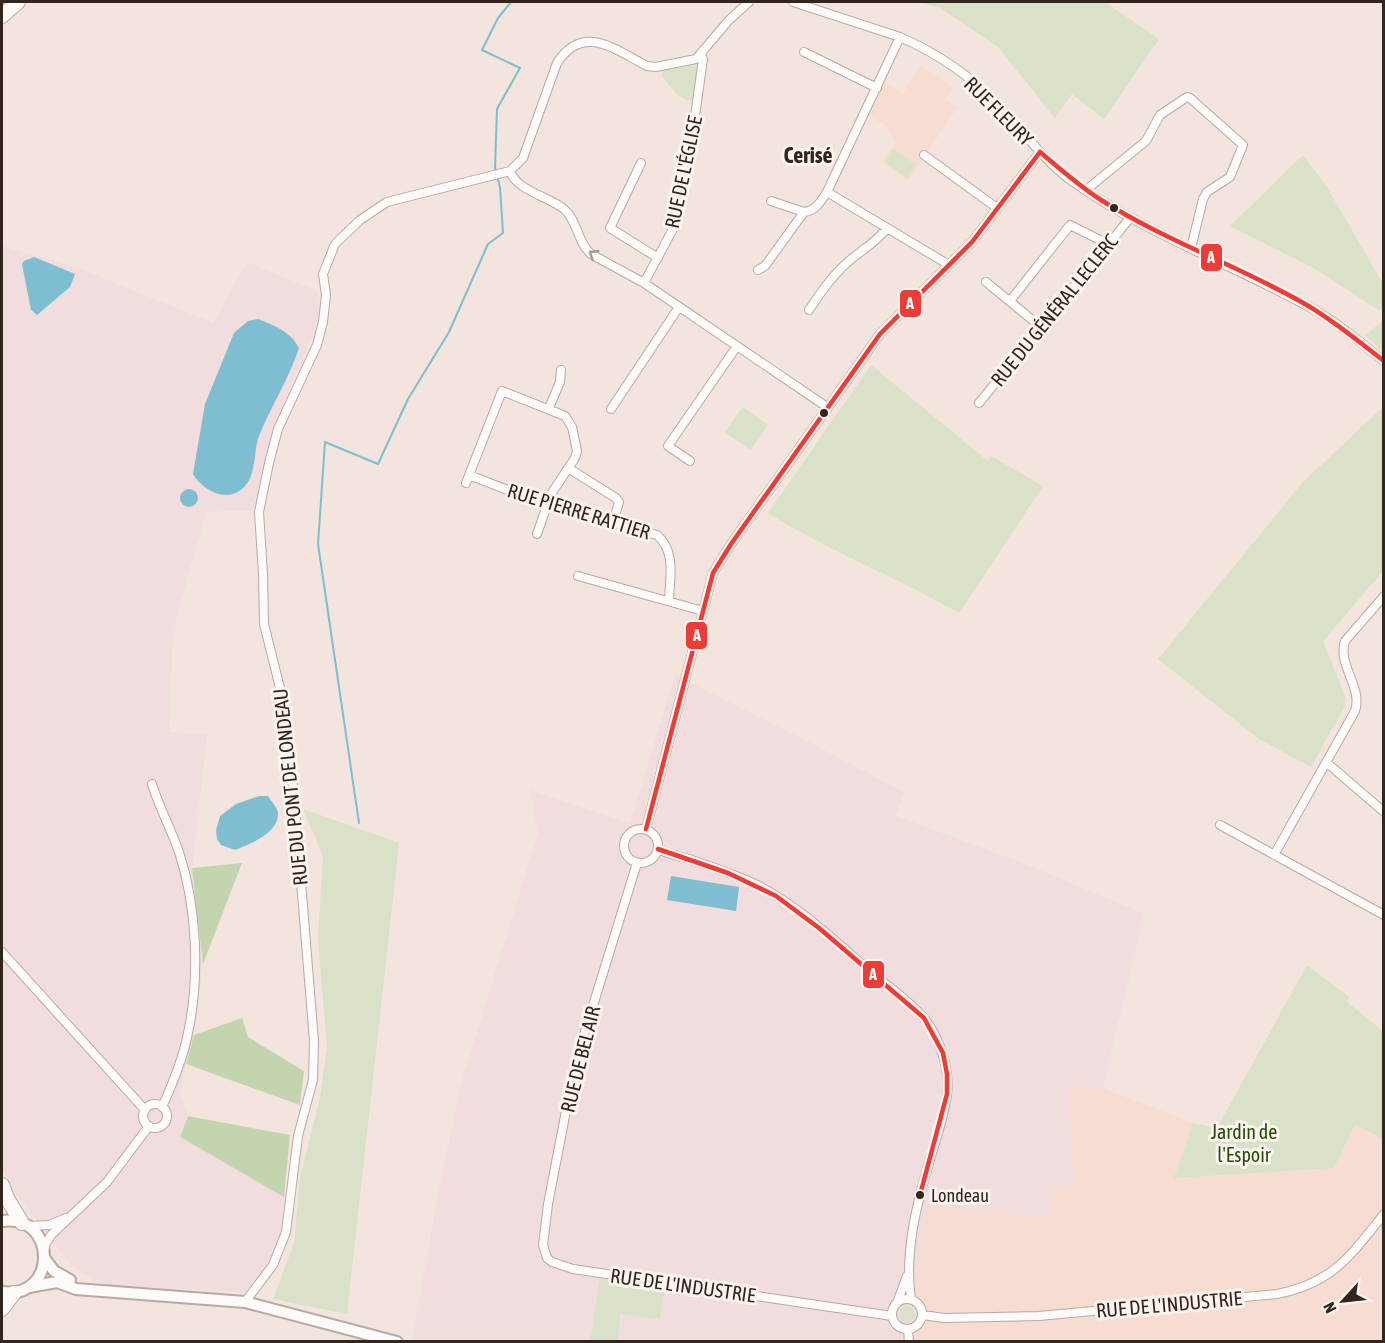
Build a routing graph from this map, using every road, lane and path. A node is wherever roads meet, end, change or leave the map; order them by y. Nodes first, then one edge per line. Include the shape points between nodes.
1 (18, 2) edge
2 (749, 2) edge
3 (793, 2) edge
4 (2, 16) edge
5 (900, 37) junction
6 (804, 52) dead end
7 (701, 54) junction
8 (877, 88) junction
9 (1040, 152) junction
10 (924, 155) dead end
11 (641, 163) dead end
12 (510, 171) junction
13 (1086, 190) junction
14 (827, 192) junction
15 (771, 201) dead end
16 (997, 208) junction
17 (804, 212) junction
18 (1130, 218) junction
19 (887, 228) junction
20 (1108, 244) junction
21 (1191, 248) junction
22 (658, 258) junction
23 (949, 265) junction
24 (758, 270) dead end
25 (986, 282) dead end
26 (644, 283) junction
27 (1010, 301) junction
28 (679, 306) junction
29 (809, 310) dead end
30 (1041, 327) junction
31 (736, 346) junction
32 (1383, 361) edge
33 (561, 370) dead end
34 (979, 404) dead end
35 (827, 407) junction
36 (549, 408) junction
37 (611, 409) dead end
38 (690, 461) dead end
39 (568, 468) junction
40 (469, 475) junction
41 (465, 483) dead end
42 (546, 505) junction
43 (613, 523) junction
44 (537, 534) dead end
45 (578, 576) dead end
46 (1383, 596) edge
47 (669, 600) junction
48 (703, 611) junction
49 (1326, 762) junction
50 (152, 784) dead end
51 (1383, 812) edge
52 (1220, 825) dead end
53 (646, 830) junction
54 (658, 849) junction
55 (1274, 855) junction
56 (638, 863) junction
57 (1383, 915) edge
58 (2, 952) edge
59 (162, 1107) junction
60 (145, 1110) junction
61 (149, 1126) junction
62 (2, 1185) edge
63 (1383, 1214) edge
64 (73, 1215) junction
65 (2, 1221) edge
66 (25, 1224) junction
67 (44, 1255) junction
68 (547, 1258) joint
69 (908, 1275) junction
70 (29, 1287) junction
71 (86, 1289) junction
72 (8, 1292) edge
73 (911, 1299) junction
74 (245, 1302) junction
75 (897, 1303) junction
76 (2, 1309) edge
77 (922, 1315) junction
78 (892, 1316) junction
79 (908, 1329) junction
80 (397, 1341) edge
81 (909, 1341) edge

1 - 4 highway
2 - 7 street
3 - 5 street, RUE FLEURY
5 - 8 street
5 - 9 street, RUE FLEURY via 969,78
6 - 8 street
7 - 12 street via 656,67 599,43 572,45 557,63 523,158
7 - 22 street, RUE DE L'ÉGLISE via 674,229
8 - 14 street
9 - 13 street, RUE FLEURY
9 - 16 street
10 - 16 street
11 - 22 street via 610,228
26 -> 12 street via 585,249 570,215 517,183
12 - 74 street, RUE DU PONT DE LONDEAU via 387,202 335,244 323,274 326,295 317,345 278,429 269,463 259,512 264,624 285,708 314,1041 312,1080 298,1136 286,1232 273,1265
13 - 18 street, RUE FLEURY
13 - 21 street via 1146,141 1160,115 1190,98 1243,145 1230,177 1203,199
14 - 17 street via 814,208
14 - 19 street
15 - 17 street
16 - 23 street
17 - 24 street
18 - 20 street, RUE DU GÉNÉRAL LECLERC
18 - 21 street, RUE FLEURY
19 - 23 street
19 - 29 street via 878,240 830,278
20 - 27 street via 1070,225
20 - 30 street, RUE DU GÉNÉRAL LECLERC
21 - 32 street, RUE FLEURY via 1334,321
22 - 26 street, RUE DE L'ÉGLISE
23 - 35 street via 880,334
25 - 27 street
26 - 28 street
27 - 30 street
28 - 31 street
28 - 37 street
30 - 34 street, RUE DU GÉNÉRAL LECLERC
31 - 35 street
31 - 38 street via 668,446
33 - 36 street
35 - 48 street via 713,573
36 - 39 street via 565,416 573,427 577,451
36 - 40 street via 502,391
39 - 42 street
39 - 43 street via 616,498 619,502
40 - 41 street
40 - 42 street, RUE PIERRE RATTIER
42 - 43 street, RUE PIERRE RATTIER
42 - 44 street
43 - 47 street, RUE PIERRE RATTIER via 649,532 663,540 670,557
45 - 47 street
46 - 49 street via 1346,641 1343,654 1358,702
47 - 48 street
48 - 53 street
49 - 51 street
49 - 55 street
50 - 59 street via 188,885 195,936 188,1032
52 - 55 street
53 - 54 street via 655,835
53 - 56 street via 635,830 624,843 628,858
54 - 56 street via 649,862
54 - 69 street via 728,873 776,896 904,1000 924,1018 934,1034 943,1053 947,1094 921,1191
55 - 57 street
56 - 68 street, RUE DE BEL AIR via 575,1064 548,1204 543,1245
58 - 60 street
59 - 60 street via 155,1104
59 - 61 street via 165,1122 159,1127
60 - 61 street via 144,1120
61 - 64 street via 107,1182
62 - 66 highway
63 - 77 street, RUE DE L'INDUSTRIE via 1347,1260 1325,1276 1294,1290 1039,1316
64 - 66 street via 49,1225
64 - 67 street via 49,1238
65 - 66 main road
66 - 67 main road via 38,1236
67 - 70 main road via 40,1274
67 - 71 main road via 54,1271
68 - 78 street, RUE DE L'INDUSTRIE via 573,1269
69 - 73 street
69 - 75 street
70 - 71 main road via 51,1281
70 - 72 main road
71 - 74 main road
72 - 76 highway
73 - 75 street
73 - 77 street via 920,1305
74 - 80 main road
75 - 78 street
77 - 79 street via 916,1326
78 - 79 street via 899,1327
79 - 81 street

